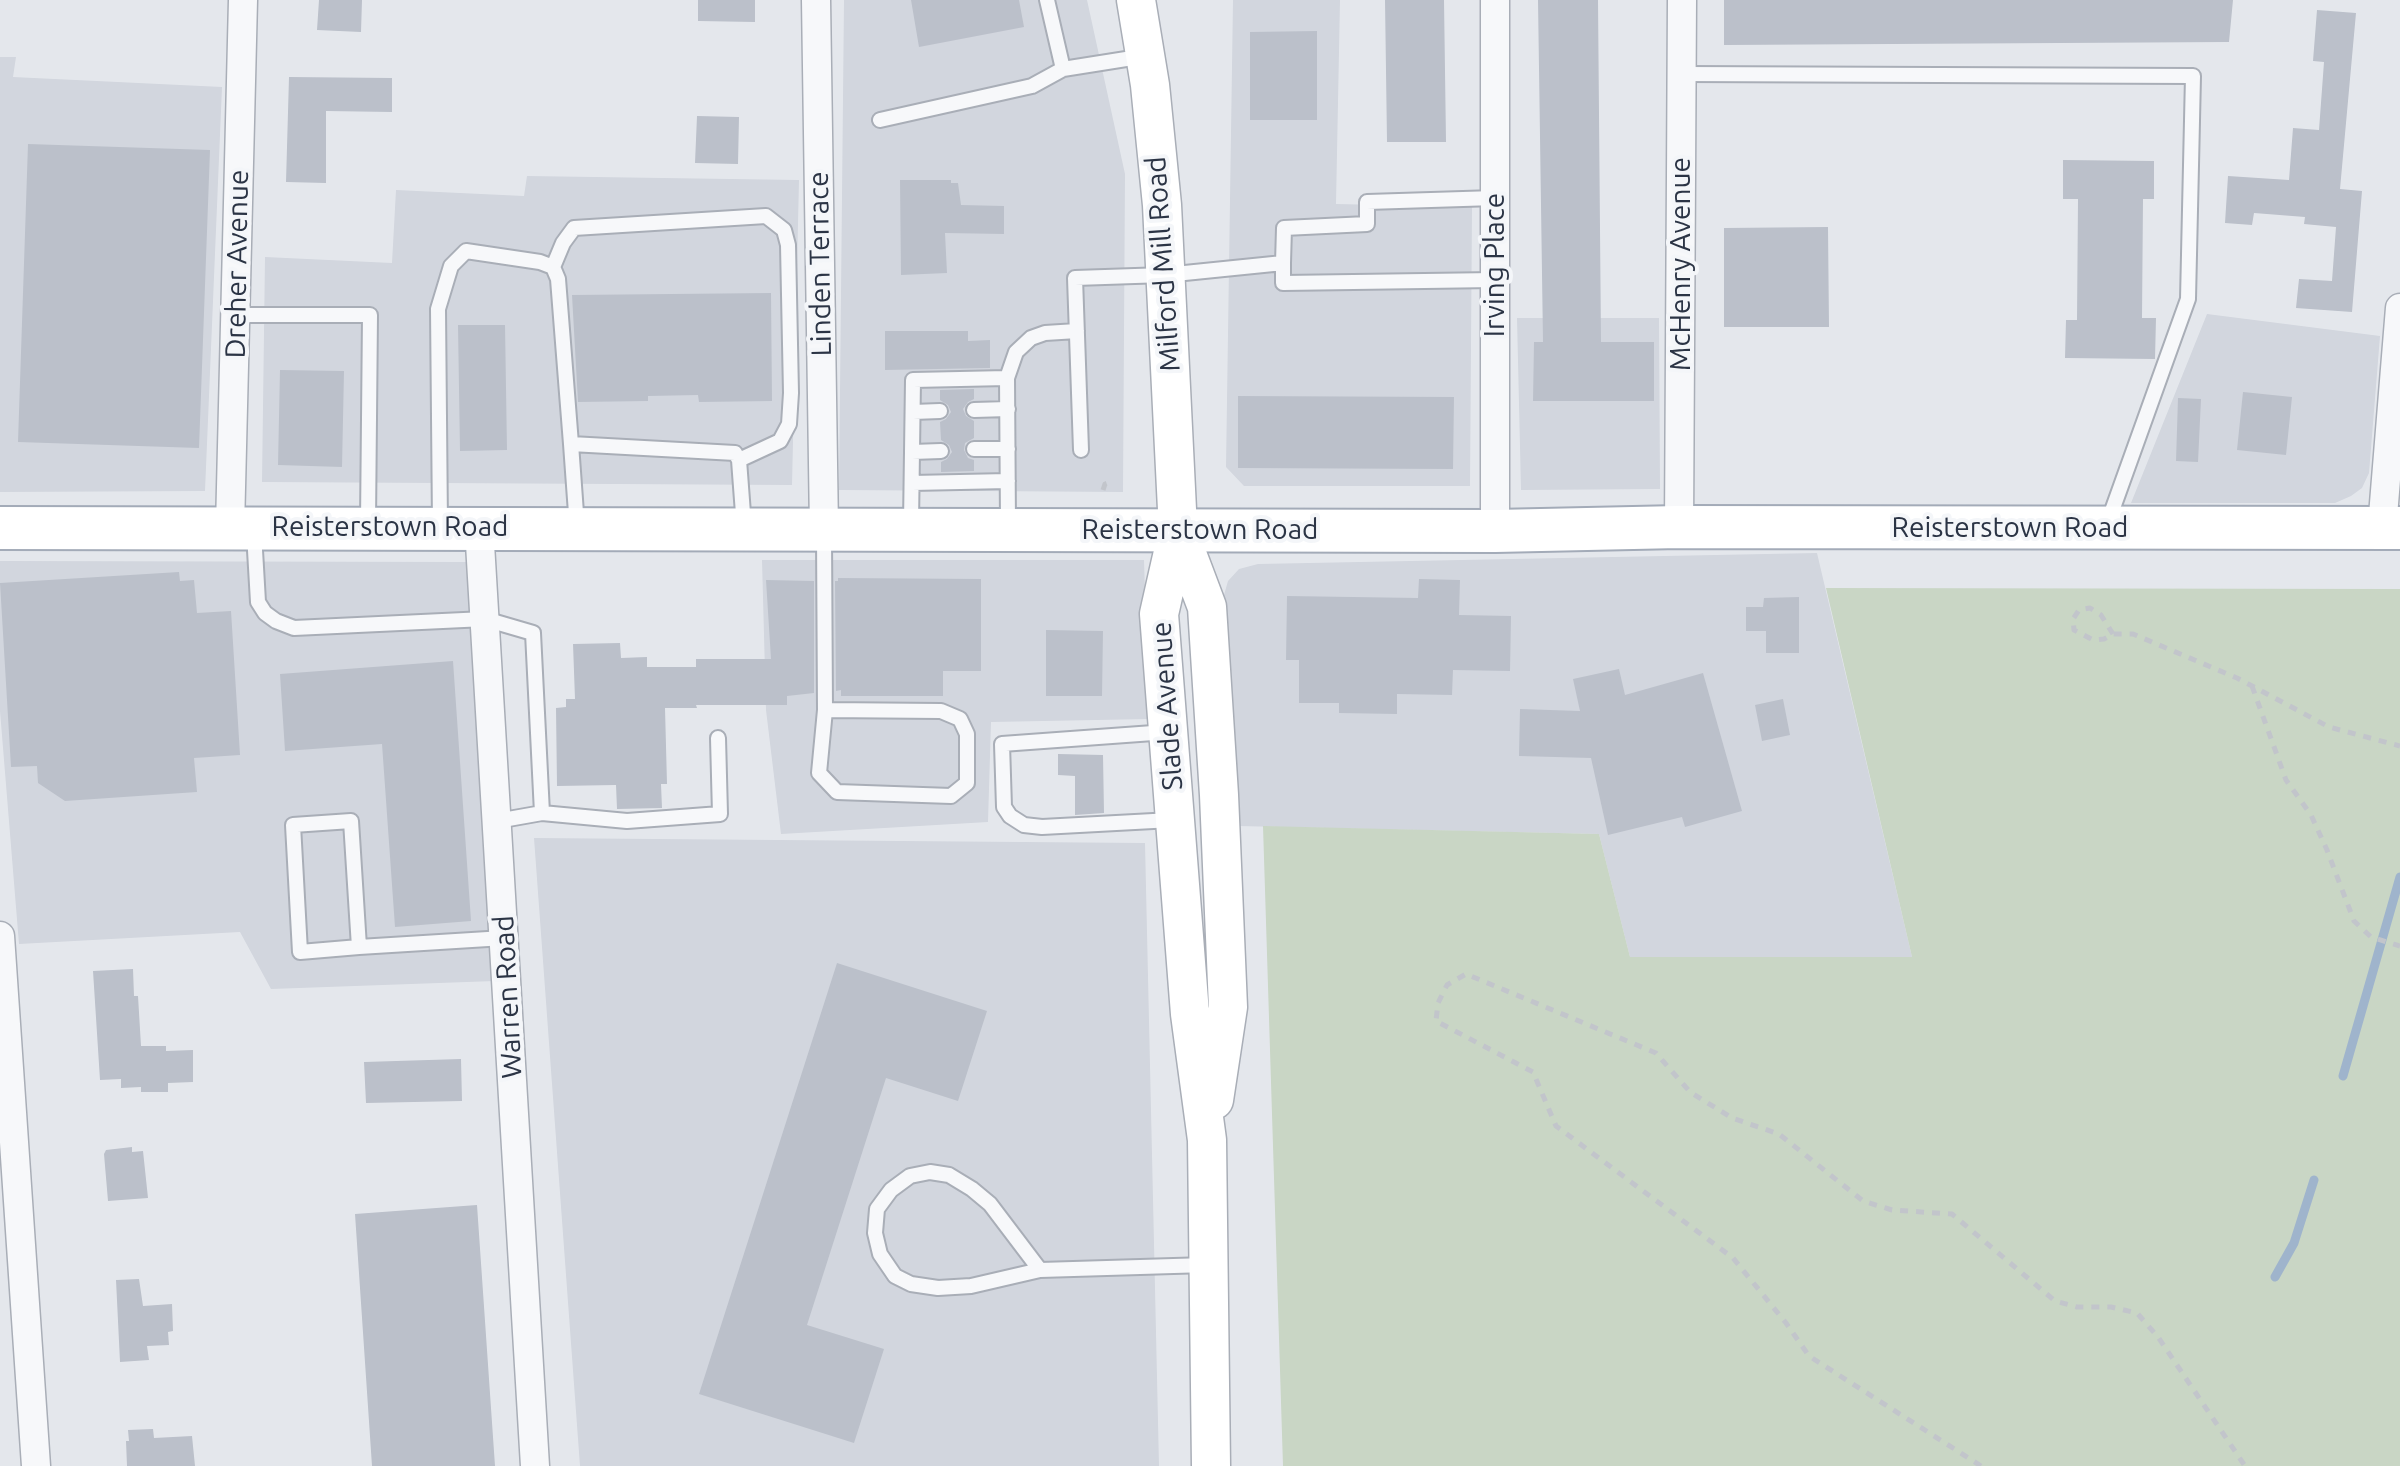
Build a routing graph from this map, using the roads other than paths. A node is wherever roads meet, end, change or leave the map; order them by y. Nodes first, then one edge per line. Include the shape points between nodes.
1 (244, 0) edge
2 (816, 0) edge
3 (1047, 0) edge
4 (1136, 0) edge
5 (1495, 0) edge
6 (1682, 0) edge
7 (1145, 56) junction
8 (1063, 69) junction
9 (1682, 74) junction
10 (880, 120) dead end
11 (1496, 198) junction
12 (1282, 262) junction
13 (556, 273) junction
14 (1165, 275) junction
15 (1495, 280) junction
16 (2400, 308) edge
17 (235, 315) junction
18 (1077, 331) junction
19 (1008, 378) junction
20 (1008, 409) junction
21 (974, 410) dead end
22 (940, 411) dead end
23 (913, 412) junction
24 (571, 444) junction
25 (1008, 449) junction
26 (974, 450) dead end
27 (1081, 450) dead end
28 (941, 451) dead end
29 (912, 452) junction
30 (738, 460) junction
31 (1008, 481) junction
32 (912, 483) junction
33 (460, 527) junction
34 (1679, 527) junction
35 (0, 528) edge
36 (242, 528) junction
37 (368, 528) junction
38 (577, 528) junction
39 (744, 528) junction
40 (911, 528) junction
41 (2106, 528) junction
42 (2391, 528) edge
43 (824, 529) junction
44 (1008, 529) junction
45 (1178, 530) junction
46 (1496, 531) junction
47 (485, 619) junction
48 (825, 710) junction
49 (1168, 732) junction
50 (718, 738) dead end
51 (542, 813) junction
52 (497, 820) junction
53 (1175, 820) junction
54 (0, 936) edge
55 (504, 938) junction
56 (360, 947) junction
57 (1208, 1140) junction
58 (1208, 1266) junction
59 (1040, 1270) junction
60 (36, 1466) edge
61 (536, 1466) edge
62 (1211, 1466) edge

1 - 17 street, Dreher Avenue
2 - 43 street, Linden Terrace
3 - 8 lane
4 - 7 main road, Milford Mill Road
5 - 11 street, Irving Place
6 - 9 street, McHenry Avenue
7 - 8 lane
7 - 14 main road, Milford Mill Road
8 - 10 lane via 1032,86
9 - 34 street, McHenry Avenue
9 - 41 lane via 2193,76 2188,300
11 - 12 lane via 1367,202 1368,224 1284,228
11 - 15 street, Irving Place
12 - 14 lane
12 - 15 lane via 1283,283
13 - 24 lane
13 - 30 lane via 562,243 574,228 766,216 784,230 789,424 780,440
13 - 33 lane via 540,262 466,251 452,266 438,309
14 - 18 lane via 1076,278
14 - 45 main road, Milford Mill Road
15 - 46 street, Irving Place
16 - 42 street
17 - 36 street, Dreher Avenue
17 - 37 lane via 370,315
18 - 19 lane via 1032,338 1016,352
18 - 27 lane
19 - 20 lane
19 - 23 lane via 914,380
20 - 21 lane
20 - 25 lane
22 - 23 lane
23 - 29 lane
24 - 30 lane via 735,453
24 - 38 lane
25 - 26 lane
25 - 31 lane
28 - 29 lane
29 - 32 lane
30 - 39 lane
31 - 32 lane
31 - 44 lane
32 - 40 lane
33 - 37 main road, Reisterstown Road
33 - 38 main road, Reisterstown Road
33 - 47 street, Warren Road
34 - 41 main road, Reisterstown Road
34 - 46 main road, Reisterstown Road
35 - 36 main road, Reisterstown Road
36 - 37 main road, Reisterstown Road
36 - 47 lane via 258,602 294,628
38 - 39 main road, Reisterstown Road
39 - 43 main road, Reisterstown Road
40 - 43 main road, Reisterstown Road
40 - 44 main road, Reisterstown Road
41 - 42 main road, Reisterstown Road
43 - 48 lane
44 - 45 main road, Reisterstown Road
45 - 46 main road, Reisterstown Road
45 - 49 main road, Slade Avenue via 1159,614
45 - 57 main road, Slade Avenue via 1207,607 1219,796 1228,1007
47 - 51 lane via 533,633
47 - 52 street, Warren Road
48 - 48 lane via 819,773 837,792 950,796 966,783 967,734 960,720 941,712
49 - 53 main road, Slade Avenue
49 - 53 lane via 1002,744 1004,807 1024,825 1042,827
50 - 51 lane via 720,814 627,821
51 - 52 lane
52 - 55 street, Warren Road
53 - 57 main road, Slade Avenue
54 - 60 street
55 - 56 lane
55 - 61 street, Warren Road
56 - 56 lane via 351,822 292,824 300,952
57 - 58 main road, Slade Avenue
58 - 59 lane
58 - 62 main road, Slade Avenue
59 - 59 lane via 971,1286 911,1284 895,1276 880,1254 877,1209 910,1176 948,1175 990,1204

